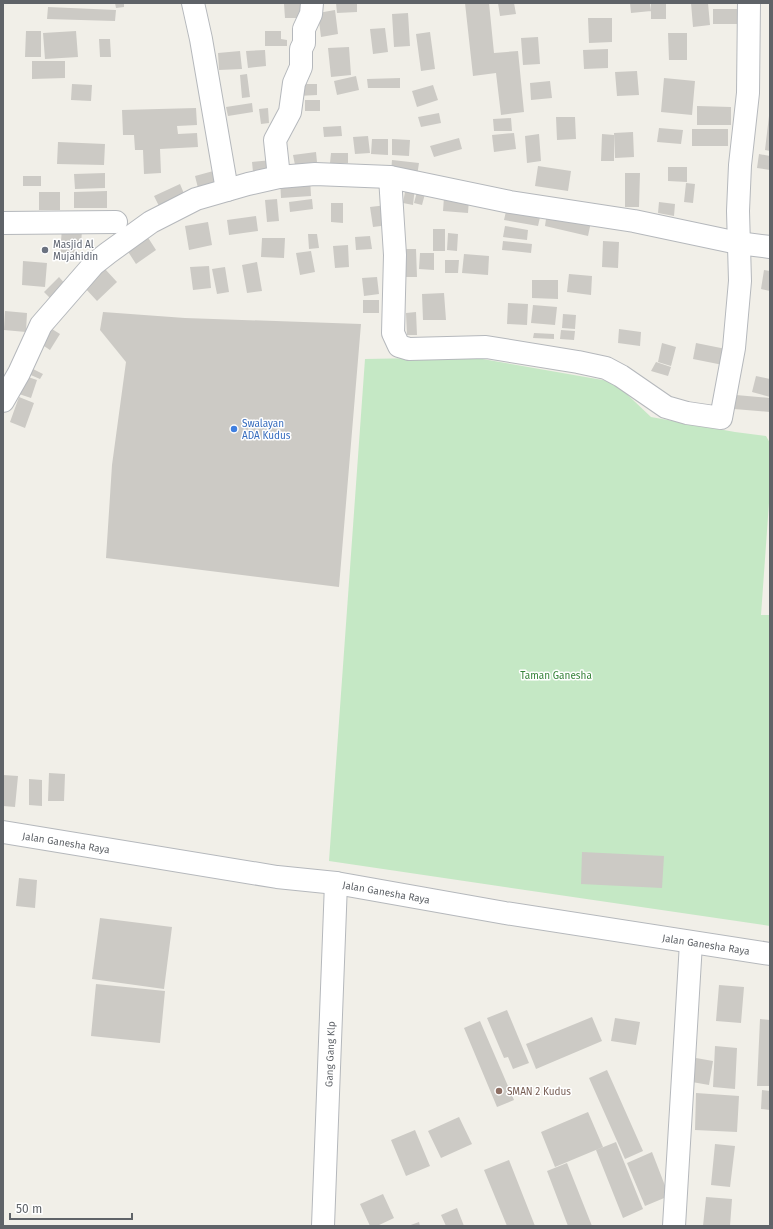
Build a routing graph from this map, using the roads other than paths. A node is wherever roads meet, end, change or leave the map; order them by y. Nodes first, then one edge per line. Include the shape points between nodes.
1 (193, 3) edge
2 (312, 3) edge
3 (750, 3) edge
4 (279, 177) junction
5 (390, 177) junction
6 (227, 190) junction
7 (3, 222) edge
8 (116, 222) dead end
9 (738, 243) junction
10 (770, 247) edge
11 (3, 401) edge
12 (3, 832) edge
13 (336, 883) junction
14 (691, 943) junction
15 (770, 954) edge
16 (323, 1226) edge
17 (674, 1226) edge

1 - 6 street
2 - 4 street via 311,14 304,29 301,67 294,83 290,112 275,140
3 - 9 street via 748,93 740,165
4 - 5 street via 315,174
4 - 6 street
5 - 9 street via 510,202 634,221
5 - 9 street via 395,255 393,333 399,346 409,350 486,347 606,368 666,407 687,414 721,418 736,327 740,281
6 - 11 street via 196,199 151,222 94,264 40,325 19,373
7 - 8 street
9 - 10 street
12 - 13 street, Jalan Ganesha Raya via 277,877
13 - 14 street, Jalan Ganesha Raya
13 - 16 street, Gang Gang Klp
14 - 15 street, Jalan Ganesha Raya
14 - 17 street

